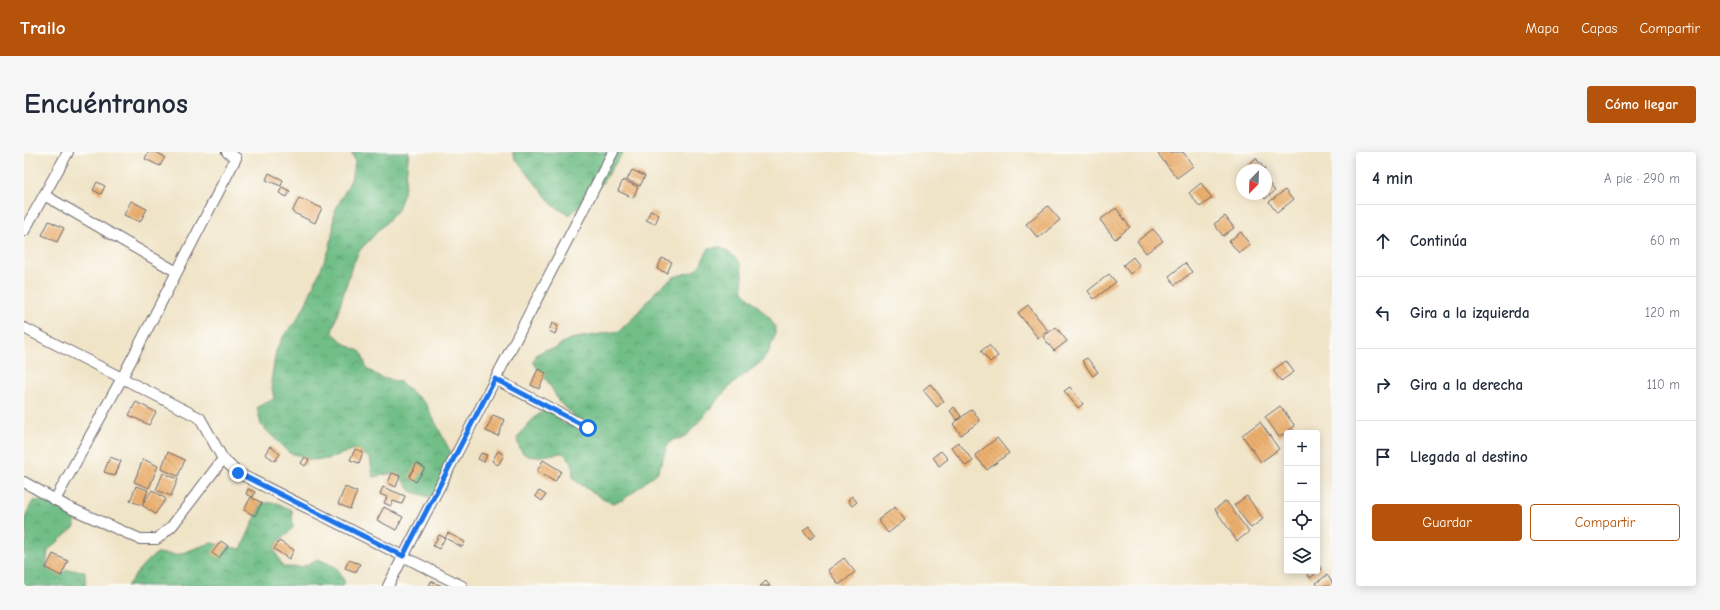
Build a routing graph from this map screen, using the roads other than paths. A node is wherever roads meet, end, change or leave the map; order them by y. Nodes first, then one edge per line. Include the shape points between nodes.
1 (68, 152) edge
2 (226, 152) edge
3 (613, 152) edge
4 (44, 195) junction
5 (24, 230) edge
6 (177, 272) junction
7 (24, 328) edge
8 (122, 378) junction
9 (495, 379) junction
10 (588, 428) dead end
11 (222, 459) junction
12 (24, 482) edge
13 (55, 500) junction
14 (403, 556) junction
15 (388, 586) edge
16 (462, 586) edge

1 - 4 street
2 - 6 street via 236,158
3 - 9 street
4 - 5 street
4 - 6 street
6 - 8 street
7 - 8 street
8 - 11 street via 200,418
8 - 13 street
9 - 10 street
9 - 14 street
11 - 13 street via 172,526 157,539 140,539
11 - 14 street via 238,473
12 - 13 street
14 - 15 street
14 - 16 street

